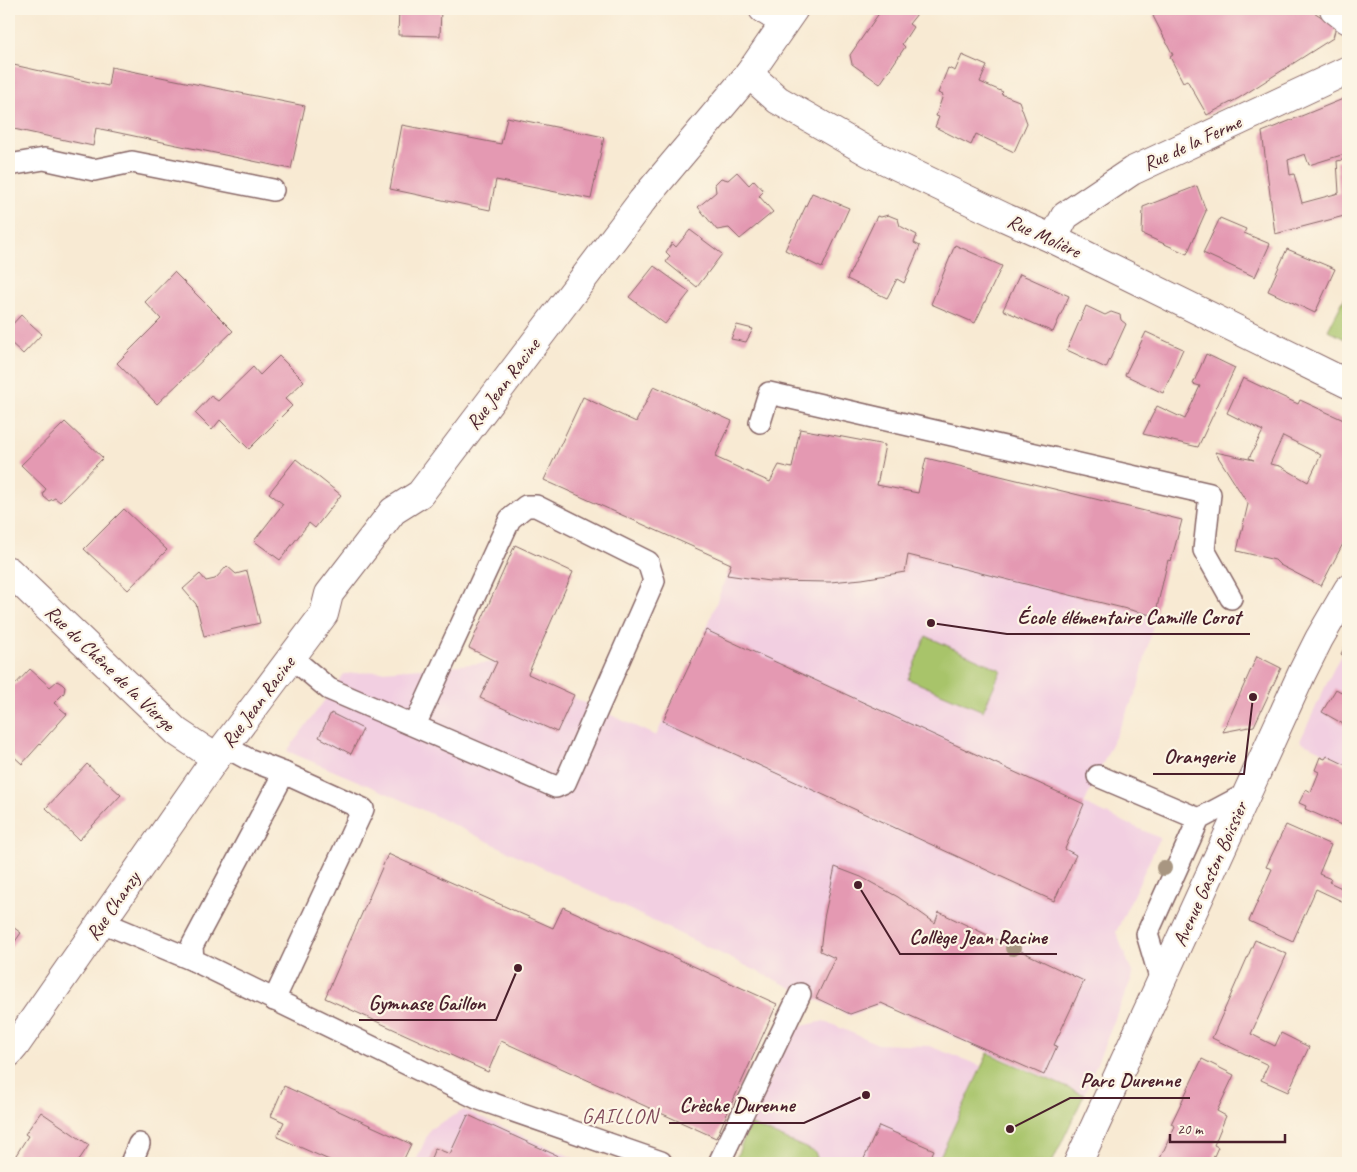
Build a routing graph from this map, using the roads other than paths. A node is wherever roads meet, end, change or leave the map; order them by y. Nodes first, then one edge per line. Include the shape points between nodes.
1 (1334, 9) edge
2 (780, 13) edge
3 (1348, 20) edge
4 (1348, 70) edge
5 (749, 74) junction
6 (9, 165) edge
7 (273, 190) dead end
8 (1053, 239) junction
9 (1348, 384) edge
10 (760, 422) dead end
11 (9, 571) edge
12 (1348, 589) edge
13 (1232, 598) dead end
14 (291, 658) junction
15 (415, 725) junction
16 (220, 752) junction
17 (284, 773) junction
18 (1098, 776) dead end
19 (1246, 794) junction
20 (1199, 819) junction
21 (102, 922) junction
22 (193, 960) junction
23 (1161, 982) junction
24 (800, 994) dead end
25 (274, 1000) junction
26 (9, 1052) edge
27 (140, 1144) dead end
28 (661, 1162) edge
29 (131, 1163) edge
30 (719, 1163) edge
31 (1078, 1163) edge

1 - 3 street
2 - 5 street, Rue Jean Racine
4 - 8 street, Rue de la Ferme via 1132,172 1065,216
5 - 8 street, Rue Molière via 778,100 870,153
5 - 14 street, Rue Jean Racine via 642,201 420,494 393,511 328,594 324,614
6 - 7 lane via 44,159 94,170 132,162
8 - 9 street, Rue Molière
10 - 13 lane via 770,394 1210,494 1204,550
11 - 16 street, Rue du Chêne de la Vierge via 177,732
12 - 19 street, Avenue Gaston Boissier via 1302,673
14 - 15 lane via 329,689
14 - 16 street, Rue Jean Racine
15 - 15 lane via 556,787 564,783 654,581 648,562 536,506 526,506 510,520
16 - 17 lane
16 - 21 street, Rue Chanzy
17 - 22 lane via 192,946
17 - 25 lane via 363,809
18 - 20 lane
19 - 20 lane
19 - 23 street, Avenue Gaston Boissier
20 - 23 lane via 1147,934
21 - 22 lane
21 - 26 street, Rue Chanzy
22 - 25 lane
23 - 31 street, Avenue Gaston Boissier
24 - 30 lane
25 - 28 lane via 479,1098
27 - 29 lane

